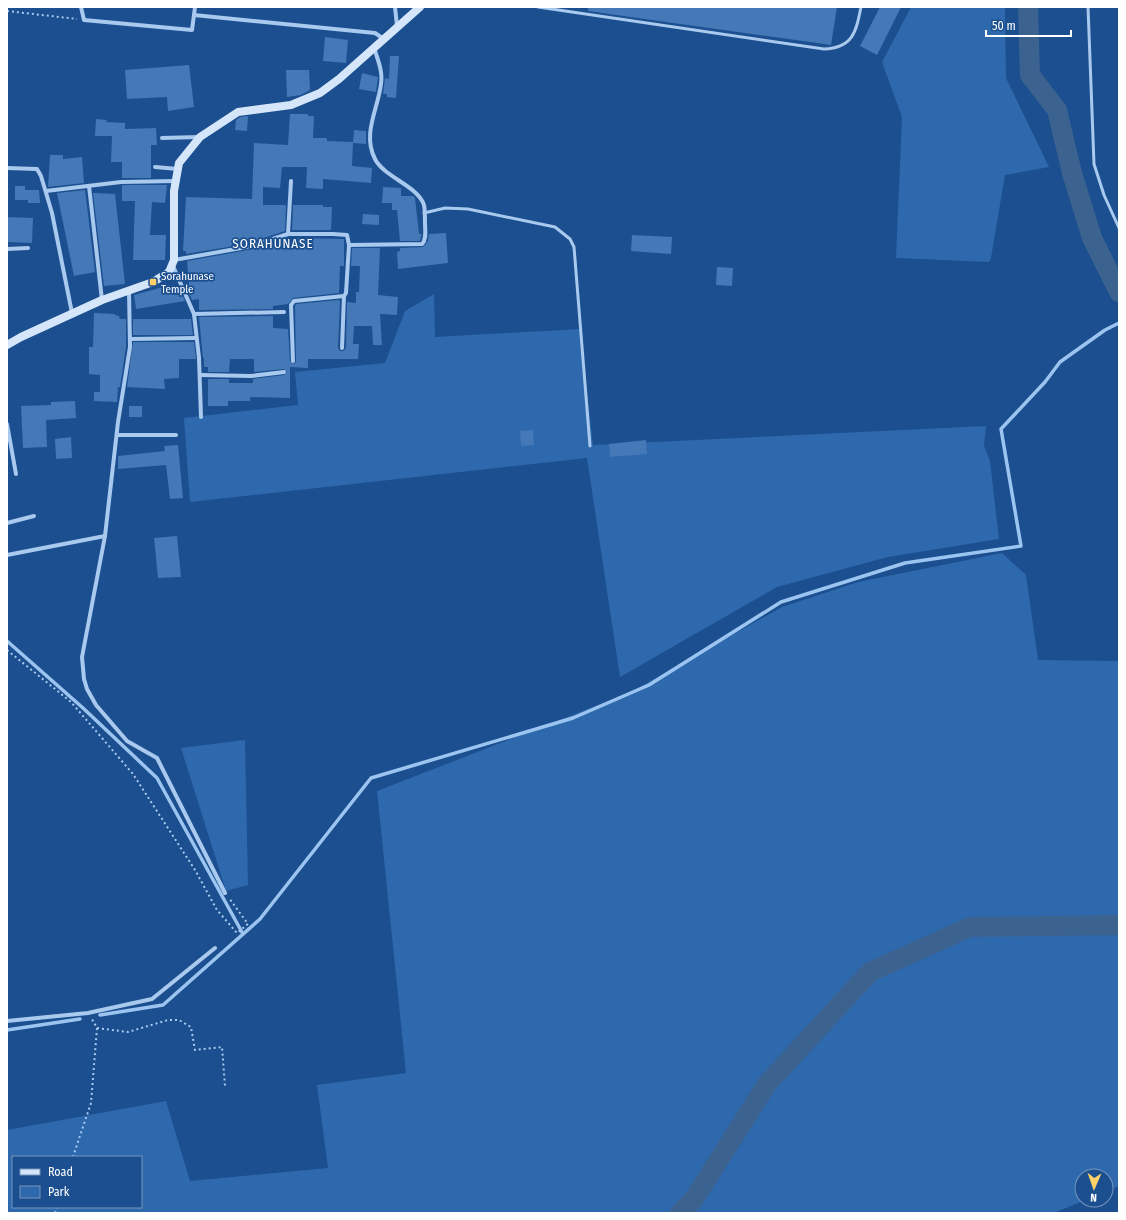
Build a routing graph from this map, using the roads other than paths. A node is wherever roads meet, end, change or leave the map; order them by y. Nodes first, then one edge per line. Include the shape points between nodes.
1 (80, 7) edge
2 (195, 7) edge
3 (394, 7) edge
4 (420, 7) edge
5 (538, 7) edge
6 (861, 7) edge
7 (1088, 7) edge
8 (194, 14) junction
9 (397, 28) junction
10 (385, 39) junction
11 (374, 48) junction
12 (200, 137) junction
13 (162, 138) dead end
14 (156, 167) dead end
15 (7, 168) edge
16 (178, 169) junction
17 (176, 181) junction
18 (291, 181) dead end
19 (89, 186) junction
20 (46, 191) junction
21 (424, 213) junction
22 (1119, 228) edge
23 (288, 234) junction
24 (349, 245) junction
25 (28, 248) dead end
26 (7, 249) edge
27 (173, 263) junction
28 (129, 291) junction
29 (344, 296) junction
30 (102, 300) junction
31 (284, 312) dead end
32 (72, 314) junction
33 (194, 314) junction
34 (196, 338) junction
35 (130, 339) junction
36 (7, 345) edge
37 (342, 348) dead end
38 (293, 361) dead end
39 (284, 372) dead end
40 (200, 375) junction
41 (201, 417) dead end
42 (7, 424) edge
43 (118, 435) junction
44 (176, 435) dead end
45 (590, 446) dead end
46 (16, 474) dead end
47 (34, 516) dead end
48 (7, 524) edge
49 (105, 536) junction
50 (7, 555) edge
51 (225, 893) road end
52 (215, 948) dead end
53 (7, 1021) edge

1 - 8 street via 84,20 192,30
2 - 8 street
3 - 9 street
4 - 9 street
5 - 6 lane via 810,48 837,49 846,44 858,24
7 - 22 lane via 1094,164
8 - 10 street via 375,33
9 - 10 street
10 - 11 street
11 - 12 street via 339,79 307,100 291,105 238,112
11 - 21 street via 381,70 381,84 371,121 371,149 375,160 421,198
12 - 13 street
12 - 16 street via 179,163
14 - 16 street
15 - 20 street via 37,169
16 - 17 street
17 - 19 street via 121,182
17 - 27 street
18 - 23 street
19 - 20 street
19 - 30 street
20 - 32 street
21 - 24 street via 425,235 422,244
21 - 45 lane via 445,208 468,209 555,227 570,239 574,247
23 - 24 street via 343,234 349,238
23 - 27 street via 246,247
24 - 29 street via 348,290
25 - 26 street
27 - 28 street via 170,272
27 - 33 street
28 - 30 street
28 - 35 street
29 - 37 street
29 - 38 street via 292,303
30 - 32 street
31 - 33 street
32 - 36 street
33 - 34 street
34 - 35 street
34 - 40 street
35 - 43 street
39 - 40 street via 251,376
40 - 41 street
42 - 46 street
43 - 44 street
43 - 49 street
47 - 48 street
49 - 50 street
49 - 51 street via 82,657 87,689 96,705 127,741 157,758
52 - 53 street via 152,998 88,1013

